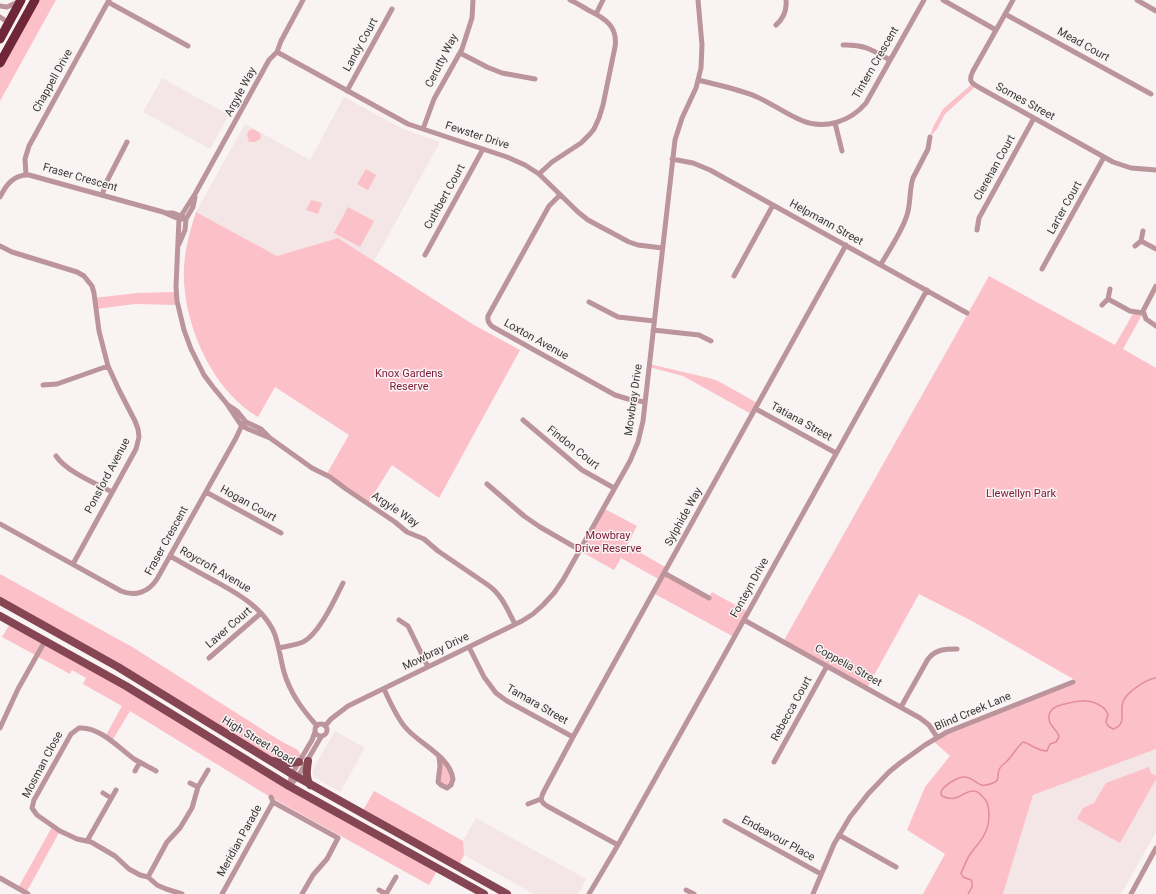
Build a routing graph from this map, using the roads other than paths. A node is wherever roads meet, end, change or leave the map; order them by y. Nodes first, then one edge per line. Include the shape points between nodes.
1 (21, 0) edge
2 (35, 0) edge
3 (303, 0) edge
4 (473, 0) edge
5 (570, 0) edge
6 (603, 0) edge
7 (698, 0) edge
8 (786, 0) edge
9 (924, 0) edge
10 (943, 0) edge
11 (1013, 0) edge
12 (1137, 0) edge
13 (109, 1) edge
14 (0, 6) edge
15 (392, 9) dead end
16 (1156, 10) edge
17 (596, 14) junction
18 (1005, 14) junction
19 (0, 17) edge
20 (776, 25) dead end
21 (5, 26) edge
22 (996, 30) junction
23 (18, 31) junction
24 (0, 39) edge
25 (843, 45) dead end
26 (188, 46) dead end
27 (277, 52) junction
28 (460, 53) junction
29 (890, 60) junction
30 (0, 63) edge
31 (535, 78) dead end
32 (698, 80) junction
33 (347, 91) junction
34 (1151, 94) dead end
35 (1034, 118) junction
36 (835, 123) junction
37 (423, 129) junction
38 (930, 137) dead end
39 (127, 142) dead end
40 (483, 149) junction
41 (842, 151) dead end
42 (1104, 157) junction
43 (672, 159) junction
44 (1156, 170) edge
45 (26, 174) junction
46 (539, 174) junction
47 (560, 194) junction
48 (102, 195) junction
49 (0, 197) edge
50 (773, 205) junction
51 (182, 218) junction
52 (977, 230) dead end
53 (1142, 231) dead end
54 (1141, 241) junction
55 (846, 245) junction
56 (0, 246) edge
57 (1135, 246) dead end
58 (662, 248) junction
59 (1156, 249) edge
60 (425, 255) dead end
61 (881, 264) junction
62 (1042, 269) dead end
63 (734, 276) dead end
64 (1156, 286) edge
65 (1110, 289) dead end
66 (927, 290) junction
67 (1108, 299) junction
68 (589, 302) dead end
69 (1102, 306) dead end
70 (967, 313) dead end
71 (1143, 313) junction
72 (654, 321) junction
73 (1156, 326) edge
74 (653, 330) junction
75 (711, 341) dead end
76 (108, 366) junction
77 (44, 385) dead end
78 (645, 402) junction
79 (756, 409) junction
80 (523, 420) dead end
81 (245, 424) junction
82 (836, 453) junction
83 (56, 456) dead end
84 (487, 484) dead end
85 (614, 488) junction
86 (112, 492) junction
87 (206, 492) junction
88 (0, 524) edge
89 (281, 533) dead end
90 (580, 550) junction
91 (170, 556) junction
92 (72, 564) junction
93 (664, 573) junction
94 (344, 583) dead end
95 (709, 598) dead end
96 (0, 601) edge
97 (261, 613) junction
98 (0, 616) edge
99 (400, 620) dead end
100 (744, 620) junction
101 (514, 624) junction
102 (45, 641) junction
103 (279, 648) junction
104 (469, 648) junction
105 (957, 649) dead end
106 (209, 658) dead end
107 (827, 666) junction
108 (428, 667) junction
109 (1073, 682) dead end
110 (384, 689) junction
111 (176, 703) junction
112 (902, 707) junction
113 (175, 716) junction
114 (317, 726) junction
115 (325, 726) junction
116 (0, 727) edge
117 (315, 732) junction
118 (321, 737) junction
119 (573, 737) junction
120 (937, 737) junction
121 (439, 756) junction
122 (267, 760) junction
123 (308, 761) junction
124 (140, 762) junction
125 (299, 762) junction
126 (774, 762) dead end
127 (208, 770) dead end
128 (135, 771) dead end
129 (156, 771) dead end
130 (295, 776) junction
131 (190, 783) dead end
132 (310, 785) junction
133 (288, 786) junction
134 (198, 787) junction
135 (116, 790) dead end
136 (103, 793) dead end
137 (111, 798) junction
138 (542, 799) junction
139 (528, 804) dead end
140 (725, 821) dead end
141 (839, 835) junction
142 (87, 841) junction
143 (618, 845) junction
144 (1156, 848) edge
145 (454, 864) junction
146 (896, 867) dead end
147 (821, 874) junction
148 (396, 877) dead end
149 (0, 878) edge
150 (148, 878) junction
151 (464, 883) junction
152 (379, 890) dead end
153 (686, 890) dead end
154 (28, 894) edge
155 (182, 894) edge
156 (222, 894) edge
157 (302, 894) edge
158 (386, 894) edge
159 (484, 894) edge
160 (507, 894) edge
161 (589, 894) edge
162 (694, 894) edge
163 (813, 894) edge
164 (1131, 894) edge

1 - 14 street via 12,5
1 - 21 highway
2 - 23 highway
3 - 27 street, Argyle Way
4 - 28 street, Cerutty Way via 472,18
5 - 17 street
6 - 17 street
7 - 32 street, Mowbray Drive via 702,45
8 - 20 street via 785,13
9 - 29 street, Tintern Crescent
10 - 22 street
11 - 18 street, Somes Street
12 - 16 street
13 - 26 street
13 - 45 street, Chappell Drive via 29,146 25,159
15 - 33 street, Landy Court
17 - 46 street via 610,25 616,42 599,118 586,139
18 - 22 street, Somes Street
18 - 34 street, Mead Court
19 - 21 street
21 - 23 highway
21 - 24 highway
22 - 35 street, Somes Street via 973,71 971,80 976,86
23 - 30 highway
25 - 29 street via 868,48
27 - 33 street, Fewster Drive
27 - 51 street, Argyle Way via 269,60
28 - 31 street via 487,67
28 - 37 street, Cerutty Way via 434,99
29 - 36 street, Tintern Crescent via 863,106 851,116
32 - 36 street, Tintern Crescent via 751,94 807,123
32 - 43 street, Mowbray Drive via 674,140
33 - 37 street, Fewster Drive via 402,122
35 - 42 street, Somes Street
35 - 52 street, Clerehan Court via 979,218
36 - 41 street
37 - 40 street, Fewster Drive
38 - 61 street via 928,149 913,178 906,218
39 - 48 street via 108,177
40 - 46 street, Fewster Drive via 516,160
40 - 60 street, Cuthbert Court
42 - 44 street, Somes Street via 1117,164
42 - 62 street, Larter Court
43 - 50 street, Helpmann Street via 704,166
43 - 58 street, Mowbray Drive
45 - 48 street, Fraser Crescent
45 - 49 street, Fraser Crescent via 11,182
46 - 47 street, Fewster Drive
47 - 58 street, Fewster Drive via 583,216 624,240 633,244
47 - 78 street, Loxton Avenue via 549,206 487,319 493,327 615,395
48 - 51 street, Fraser Crescent via 173,213
50 - 55 street, Helpmann Street
50 - 63 street
51 - 81 street, Argyle Way via 176,292 184,330 201,370
53 - 54 street
54 - 57 street
54 - 59 street
55 - 61 street, Helpmann Street
55 - 79 street, Sylphide Way
56 - 76 street, Ponsford Avenue via 77,272 90,282
58 - 72 street, Mowbray Drive
61 - 66 street, Helpmann Street
64 - 71 street
65 - 67 street
66 - 70 street, Helpmann Street
66 - 82 street, Fonteyn Drive
67 - 69 street
67 - 71 street via 1130,311
68 - 72 street via 618,317
71 - 73 street
72 - 74 street, Mowbray Drive
74 - 75 street via 699,335
74 - 78 street, Mowbray Drive
76 - 77 street via 57,384
76 - 86 street, Ponsford Avenue via 136,421 139,437 138,445
78 - 85 street, Mowbray Drive via 636,447
79 - 82 street, Tatiana Street
79 - 93 street, Sylphide Way
80 - 85 street, Findon Court via 582,470
81 - 87 street, Fraser Crescent
81 - 101 street, Argyle Way via 335,480 407,532 424,539 488,584 501,597
82 - 100 street, Fonteyn Drive
83 - 86 street via 68,468
84 - 90 street via 543,530
85 - 90 street, Mowbray Drive
86 - 92 street, Ponsford Avenue
87 - 89 street, Hogan Court
87 - 91 street, Fraser Crescent
88 - 92 street, Fraser Crescent
90 - 101 street, Mowbray Drive via 554,594 533,614
91 - 92 street, Fraser Crescent via 151,587 132,594 121,591
91 - 97 street, Roycroft Avenue via 241,596
93 - 95 street
93 - 119 street, Sylphide Way
94 - 103 street via 313,634 303,642
96 - 111 main road, High Street Road via 118,667
97 - 103 street, Roycroft Avenue via 273,630
97 - 106 street, Laver Court
98 - 102 main road, High Street Road
99 - 108 street via 408,626
100 - 107 street, Coppelia Street
100 - 143 street, Fonteyn Drive
101 - 104 street, Mowbray Drive
102 - 113 main road, High Street Road
102 - 116 street
103 - 114 street, Roycroft Avenue via 285,677 292,692
104 - 108 street, Mowbray Drive
104 - 119 street, Tamara Street via 484,677 496,693
105 - 112 street via 939,650 930,656
107 - 112 street, Coppelia Street
107 - 126 street, Rebecca Court
108 - 110 street, Mowbray Drive
109 - 120 street, Blind Creek Lane
110 - 115 street, Mowbray Drive via 348,706 331,718
110 - 121 street via 404,726
111 - 113 main road via 178,712
111 - 122 main road, High Street Road
112 - 120 street, Coppelia Street via 927,722
113 - 133 main road, High Street Road
114 - 115 street
114 - 117 street, Mowbray Drive
115 - 118 street, Mowbray Drive via 326,734
117 - 118 street
117 - 125 street, Mowbray Drive
118 - 123 street, Mowbray Drive
119 - 138 street, Sylphide Way via 542,793
120 - 141 street, Blind Creek Lane via 878,783 855,810
121 - 121 street via 448,764 453,776 452,784 447,788 438,782
122 - 125 main road
122 - 130 main road, High Street Road
123 - 130 street, Mowbray Drive
123 - 132 main road via 307,775
124 - 128 street
124 - 129 street, Mosman Close
124 - 142 street, Mosman Close via 89,728 79,728 71,734 32,808 56,829
125 - 130 street, Mowbray Drive
127 - 134 street
130 - 132 main road, High Street Road
130 - 133 street, Mowbray Drive
131 - 134 street
132 - 145 main road, High Street Road
133 - 151 main road, High Street Road
134 - 150 street via 192,808 180,828 169,839
135 - 137 street
136 - 137 street
137 - 142 street
138 - 139 street
138 - 143 street via 547,806
140 - 147 street, Endeavour Place
141 - 146 street
141 - 147 street, Blind Creek Lane
142 - 150 street, Mosman Close via 115,856 129,869
143 - 161 street, Fonteyn Drive
144 - 164 street
145 - 151 main road
145 - 160 main road, High Street Road
147 - 163 street, Blind Creek Lane
148 - 158 street
149 - 154 street
150 - 155 street, Mosman Close via 166,889
151 - 159 main road, High Street Road
152 - 158 street
153 - 162 street
156 - 157 street, Meridian Parade via 272,799 338,838

